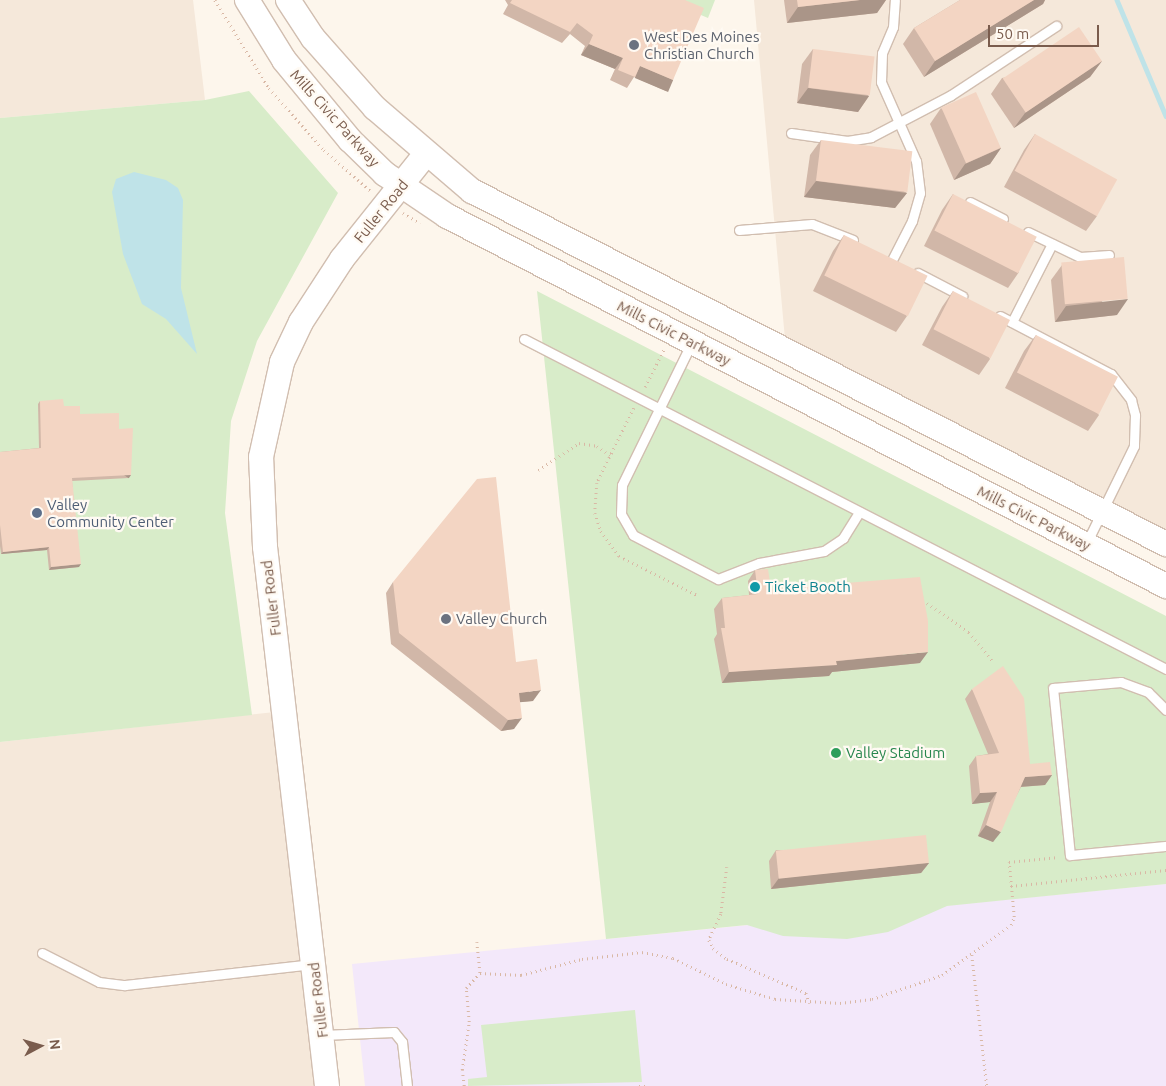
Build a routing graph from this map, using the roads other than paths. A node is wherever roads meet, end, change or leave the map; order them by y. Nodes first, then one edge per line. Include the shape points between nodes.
1 (247, 0) edge
2 (288, 0) edge
3 (895, 0) edge
4 (1056, 26) dead end
5 (899, 123) junction
6 (791, 133) dead end
7 (425, 155) junction
8 (403, 186) junction
9 (970, 202) edge
10 (739, 230) dead end
11 (1052, 244) junction
12 (866, 247) edge
13 (1109, 254) dead end
14 (969, 300) edge
15 (986, 309) edge
16 (1012, 322) junction
17 (524, 339) dead end
18 (692, 342) junction
19 (659, 409) junction
20 (1102, 510) junction
21 (859, 512) junction
22 (1086, 544) junction
23 (1166, 544) edge
24 (1166, 586) edge
25 (1166, 669) edge
26 (1166, 710) edge
27 (1166, 846) edge
28 (42, 953) dead end
29 (314, 964) junction
30 (322, 1035) junction
31 (327, 1086) edge
32 (407, 1086) edge

1 - 8 main road, Mills Civic Parkway via 316,102
2 - 7 main road via 347,77
3 - 5 lane via 893,27 880,68
4 - 5 lane via 951,96
5 - 6 lane via 860,141
5 - 14 lane via 916,161 920,193 896,263
7 - 8 main road, Fuller Road
7 - 20 main road via 472,191
8 - 18 main road, Mills Civic Parkway via 447,216
8 - 29 main road, Fuller Road via 342,259 301,322 282,362 261,457 265,547
9 - 11 lane
10 - 12 lane via 812,224
11 - 13 lane via 1080,257
11 - 16 lane
15 - 16 lane
16 - 20 lane via 1111,374 1131,400 1135,416 1134,446
17 - 19 lane
18 - 19 lane
18 - 22 main road, Mills Civic Parkway
19 - 21 lane
19 - 21 lane via 622,485 621,514 633,535 711,578 824,551 843,538
20 - 22 lane
20 - 23 main road
21 - 25 lane
22 - 24 main road, Mills Civic Parkway
26 - 27 lane via 1148,692 1120,682 1053,688 1070,855
28 - 29 lane via 99,982 126,985
29 - 30 main road, Fuller Road
30 - 31 main road, Fuller Road
30 - 32 lane via 394,1032 402,1042

